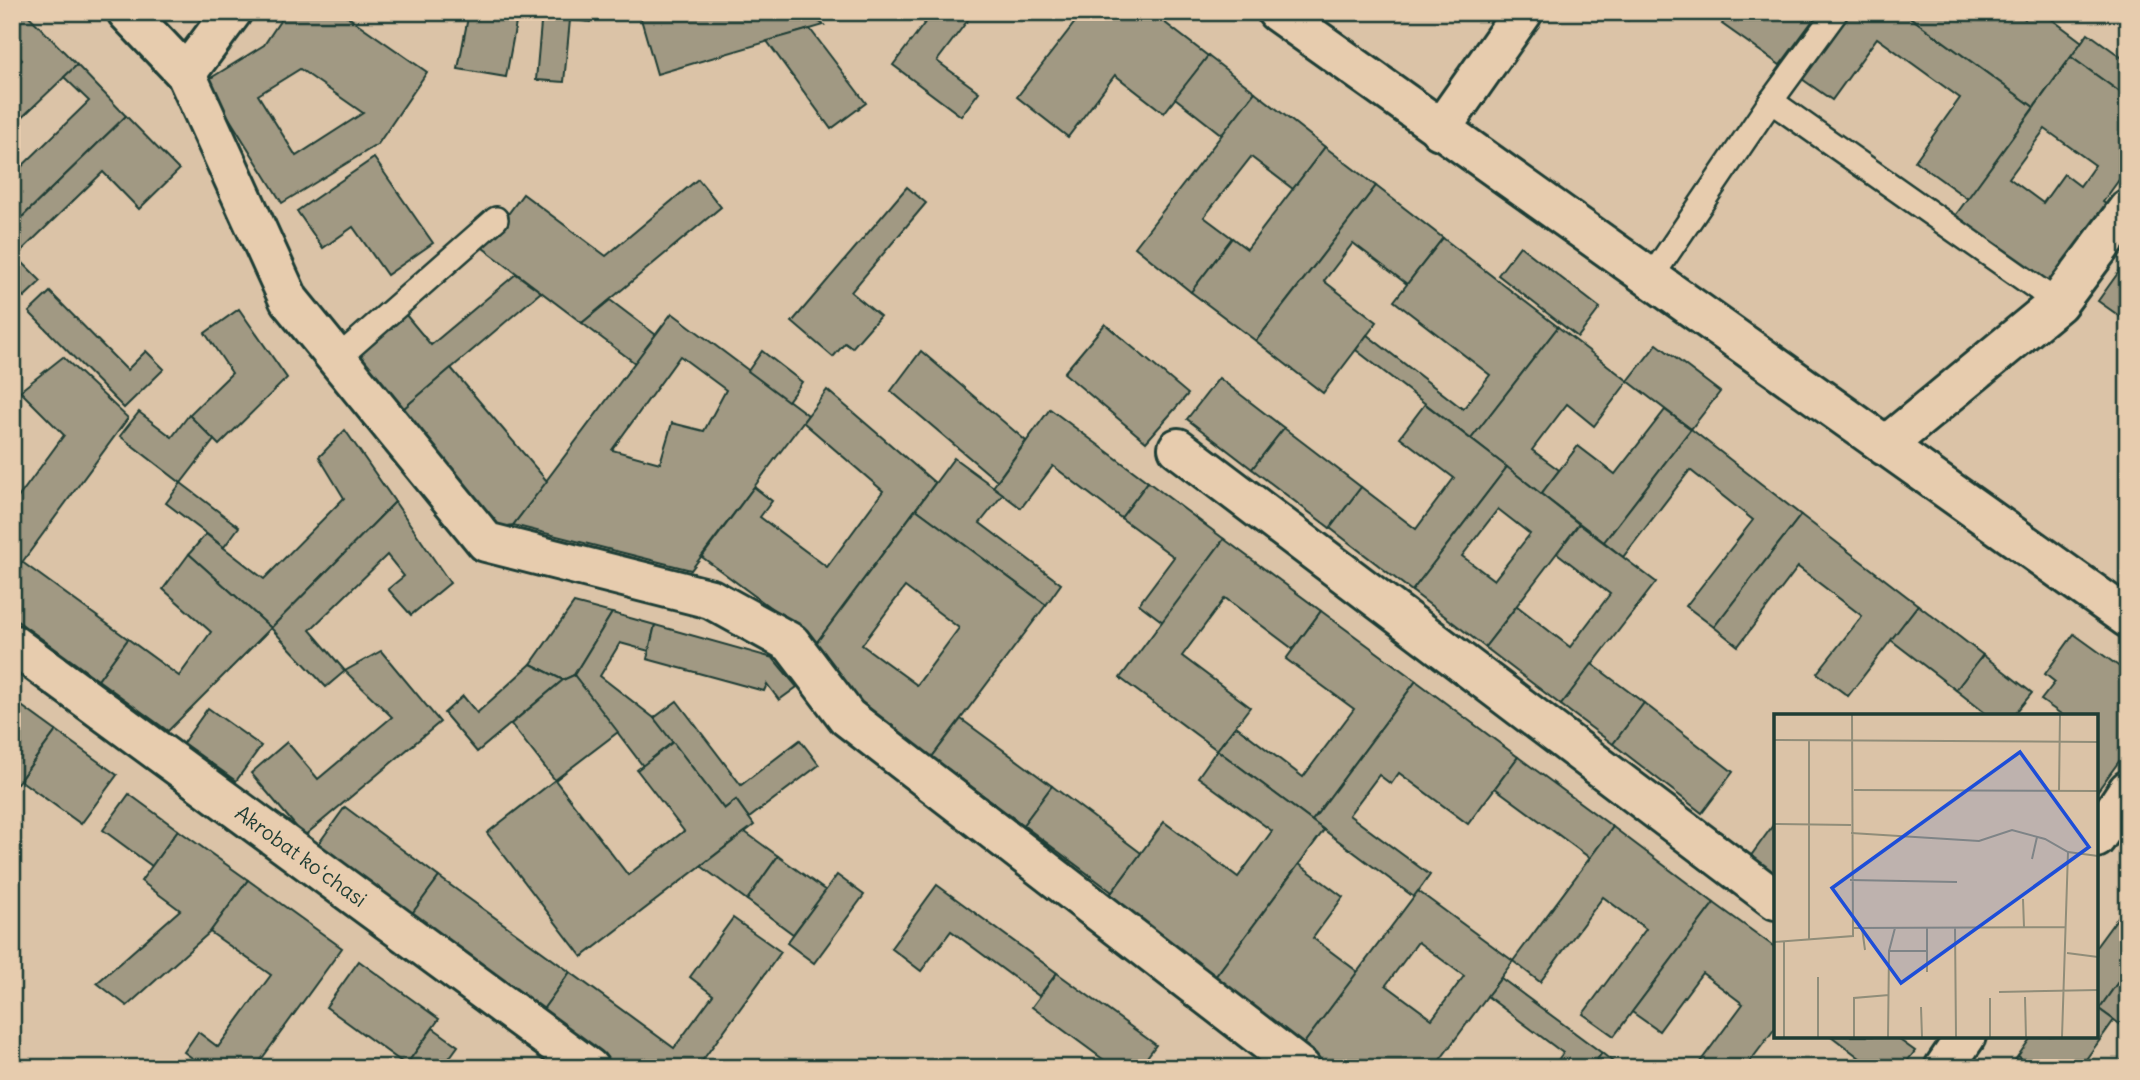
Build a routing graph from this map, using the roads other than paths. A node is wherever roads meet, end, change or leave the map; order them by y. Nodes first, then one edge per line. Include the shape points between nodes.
1 (127, 12) edge
2 (232, 12) edge
3 (1277, 12) edge
4 (1523, 12) edge
5 (1836, 12) edge
6 (186, 74) junction
7 (1771, 101) junction
8 (1440, 130) junction
9 (2128, 209) edge
10 (496, 219) dead end
11 (1650, 279) junction
12 (2058, 303) junction
13 (337, 359) junction
14 (1885, 446) junction
15 (1178, 448) dead end
16 (2128, 618) edge
17 (12, 643) edge
18 (2128, 790) edge
19 (2098, 835) edge
20 (1774, 898) edge
21 (589, 1068) edge
22 (1301, 1068) edge

1 - 6 street
2 - 6 street
3 - 8 street
4 - 8 street
5 - 7 lane
6 - 13 street via 289,300
7 - 11 lane
7 - 12 lane
8 - 11 street
9 - 12 street
10 - 13 lane
11 - 14 street
12 - 14 street
13 - 22 street via 486,542 711,599 791,643 848,717
14 - 16 street
15 - 20 street
17 - 21 street, Akrobat koʻchasi
18 - 19 street

